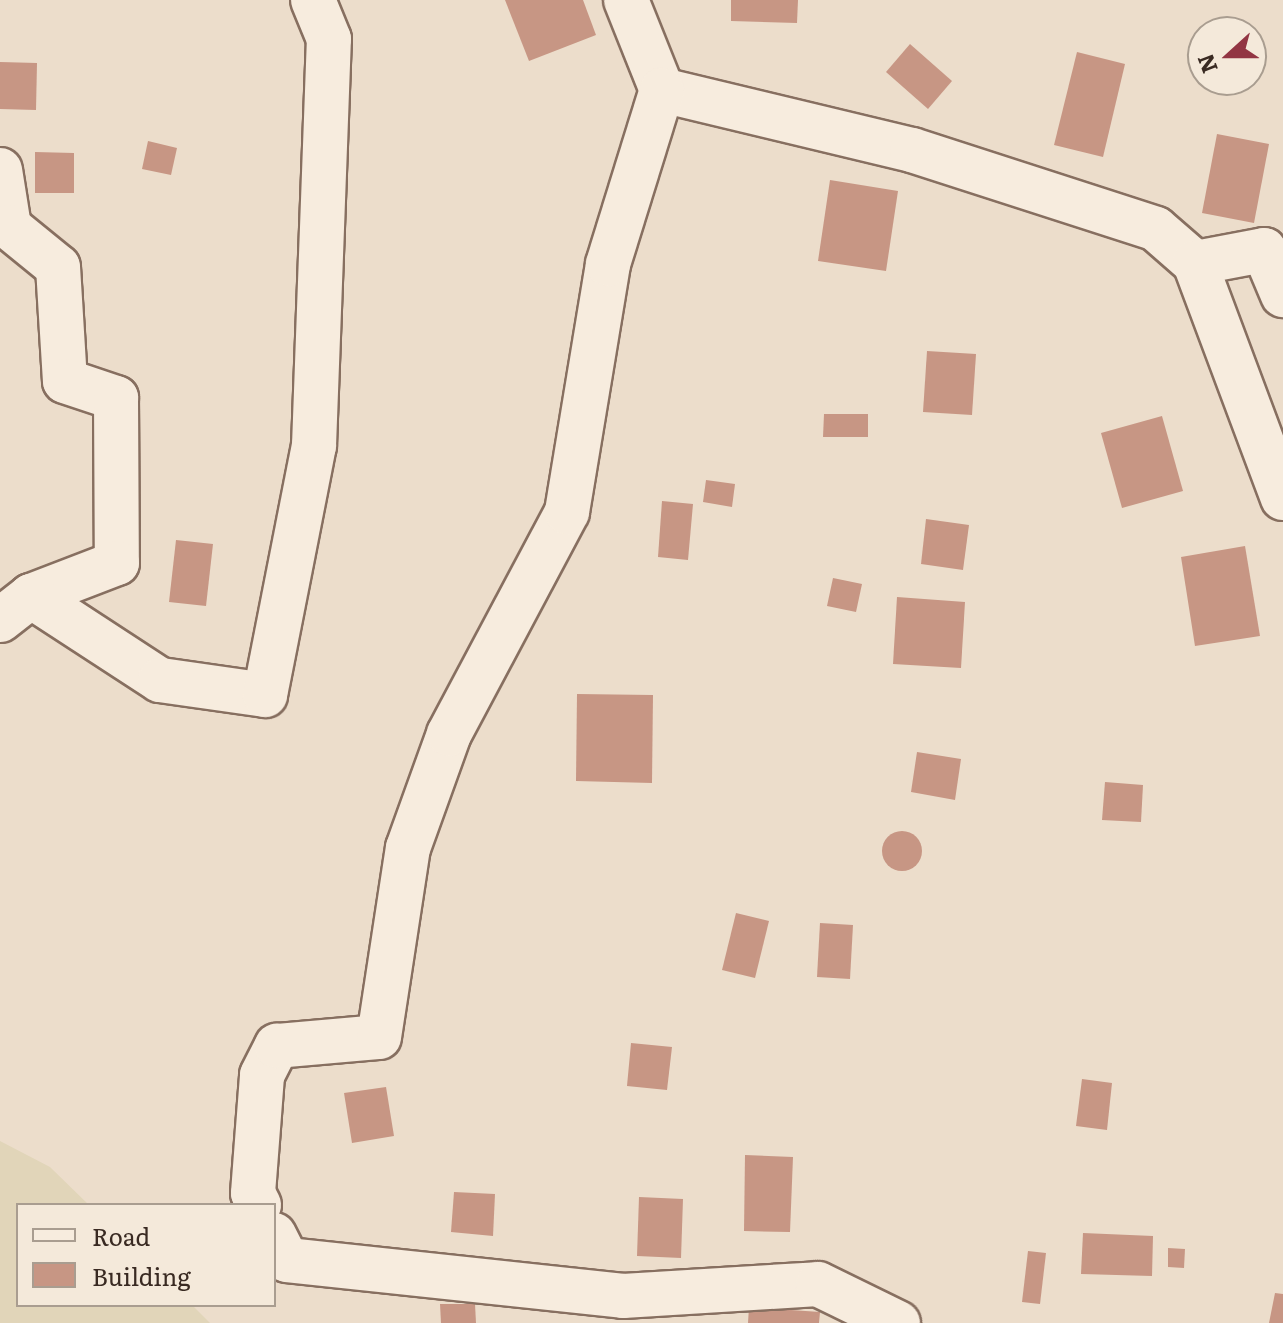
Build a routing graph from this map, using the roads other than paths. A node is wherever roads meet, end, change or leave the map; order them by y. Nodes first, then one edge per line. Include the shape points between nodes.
1 (313, 0) edge
2 (626, 0) edge
3 (662, 90) junction
4 (0, 170) edge
5 (1195, 263) junction
6 (1283, 295) edge
7 (1283, 498) edge
8 (15, 608) edge
9 (258, 1203) edge
10 (276, 1239) edge
11 (898, 1323) edge

1 - 8 street via 329,39 314,446 265,695 160,680
2 - 3 street
3 - 5 street via 912,150 1142,224 1156,229
3 - 9 street via 608,264 567,512 449,734 413,834 379,1037 277,1046 262,1075 253,1193
4 - 8 street via 9,227 58,267 65,381 116,398 117,563
5 - 6 street via 1264,250
5 - 7 street
10 - 11 street via 287,1260 623,1296 818,1284

